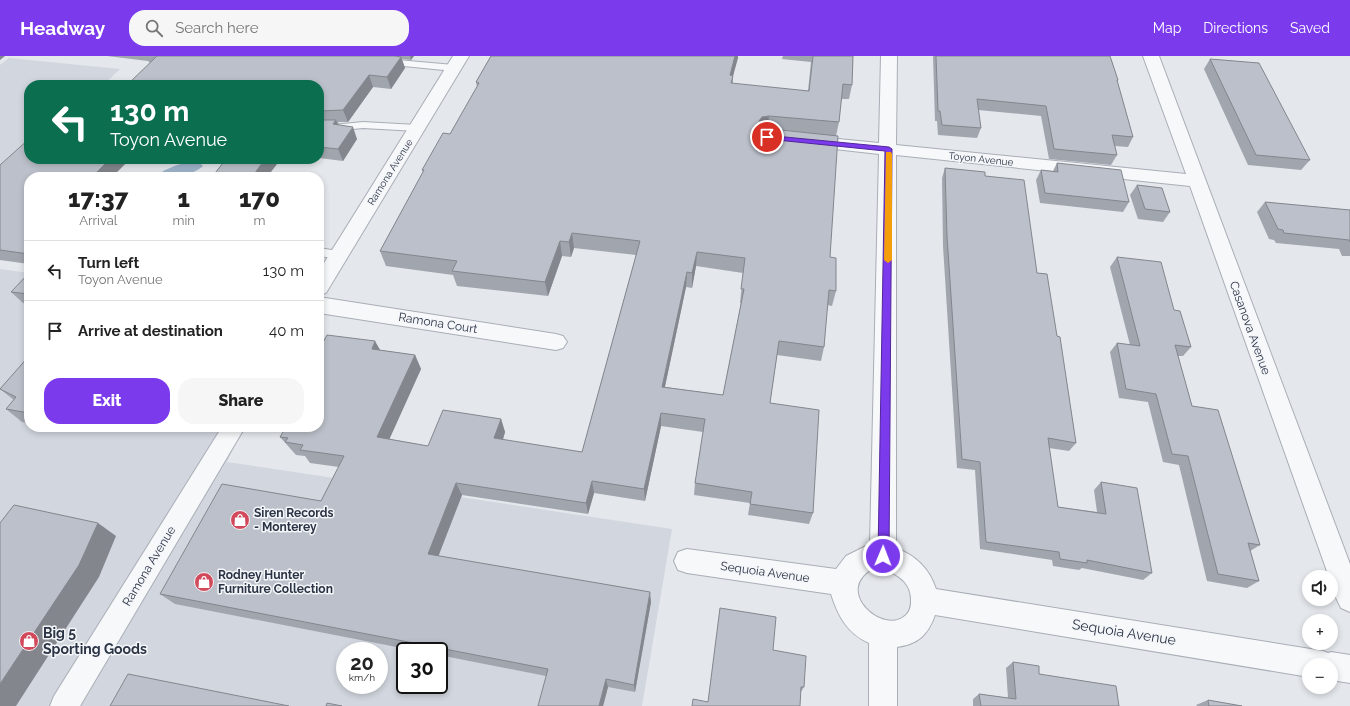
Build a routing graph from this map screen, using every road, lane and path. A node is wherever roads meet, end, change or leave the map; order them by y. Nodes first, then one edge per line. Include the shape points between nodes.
1 (889, 56) edge
2 (1152, 56) edge
3 (378, 61) edge
4 (458, 62) edge
5 (324, 127) edge
6 (418, 128) junction
7 (790, 139) edge
8 (889, 149) junction
9 (1196, 181) junction
10 (324, 252) edge
11 (340, 254) junction
12 (324, 280) edge
13 (324, 306) edge
14 (556, 342) dead end
15 (231, 432) edge
16 (883, 556) junction
17 (687, 561) dead end
18 (844, 583) junction
19 (925, 600) junction
20 (1350, 600) edge
21 (883, 634) junction
22 (1302, 661) edge
23 (1338, 667) edge
24 (1350, 669) edge
25 (64, 706) edge
26 (883, 706) edge

1 - 8 street
2 - 9 street, Casanova Avenue
3 - 4 lane
4 - 6 street, Ramona Avenue
5 - 6 lane via 363,124
6 - 11 street, Ramona Avenue
7 - 8 street, Toyon Avenue
8 - 9 street, Toyon Avenue
8 - 16 street
9 - 20 street, Casanova Avenue
10 - 11 lane
11 - 12 street, Ramona Avenue
13 - 14 street, Ramona Court
15 - 25 street, Ramona Avenue
16 - 18 street via 872,556 858,562 847,573
16 - 19 street via 901,563 916,576 923,587
17 - 18 street, Sequoia Avenue
18 - 21 street via 848,609 869,630
19 - 21 street via 924,612 918,623 908,631 896,635
19 - 22 street, Sequoia Avenue
21 - 26 street
23 - 24 street

